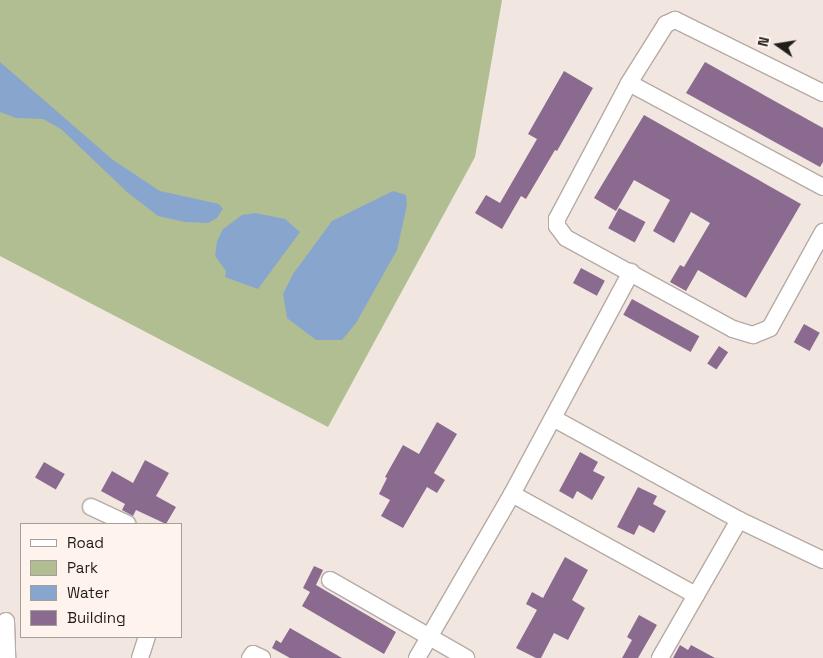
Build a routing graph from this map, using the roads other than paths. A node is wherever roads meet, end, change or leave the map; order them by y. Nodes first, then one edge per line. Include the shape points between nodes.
1 (629, 83) junction
2 (823, 94) edge
3 (823, 187) edge
4 (823, 232) edge
5 (631, 272) junction
6 (552, 418) junction
7 (512, 494) junction
8 (91, 507) dead end
9 (739, 520) junction
10 (126, 523) edge
11 (823, 560) edge
12 (330, 580) dead end
13 (696, 595) junction
14 (6, 620) dead end
15 (430, 637) junction
16 (147, 638) edge
17 (7, 658) edge
18 (140, 658) edge
19 (250, 658) edge
20 (262, 658) edge
21 (417, 658) edge
22 (466, 658) edge
23 (660, 658) edge

1 - 2 lane via 666,24 675,20
1 - 3 lane
1 - 5 lane via 557,219 557,226 566,238
4 - 5 lane via 770,328 753,335 733,329
5 - 6 lane
6 - 7 lane
6 - 9 lane
7 - 13 lane
7 - 15 lane
8 - 10 lane
9 - 11 lane
9 - 13 lane
12 - 15 lane
13 - 23 lane
14 - 17 lane
15 - 21 lane
15 - 22 lane
16 - 18 lane
19 - 20 lane via 253,654

